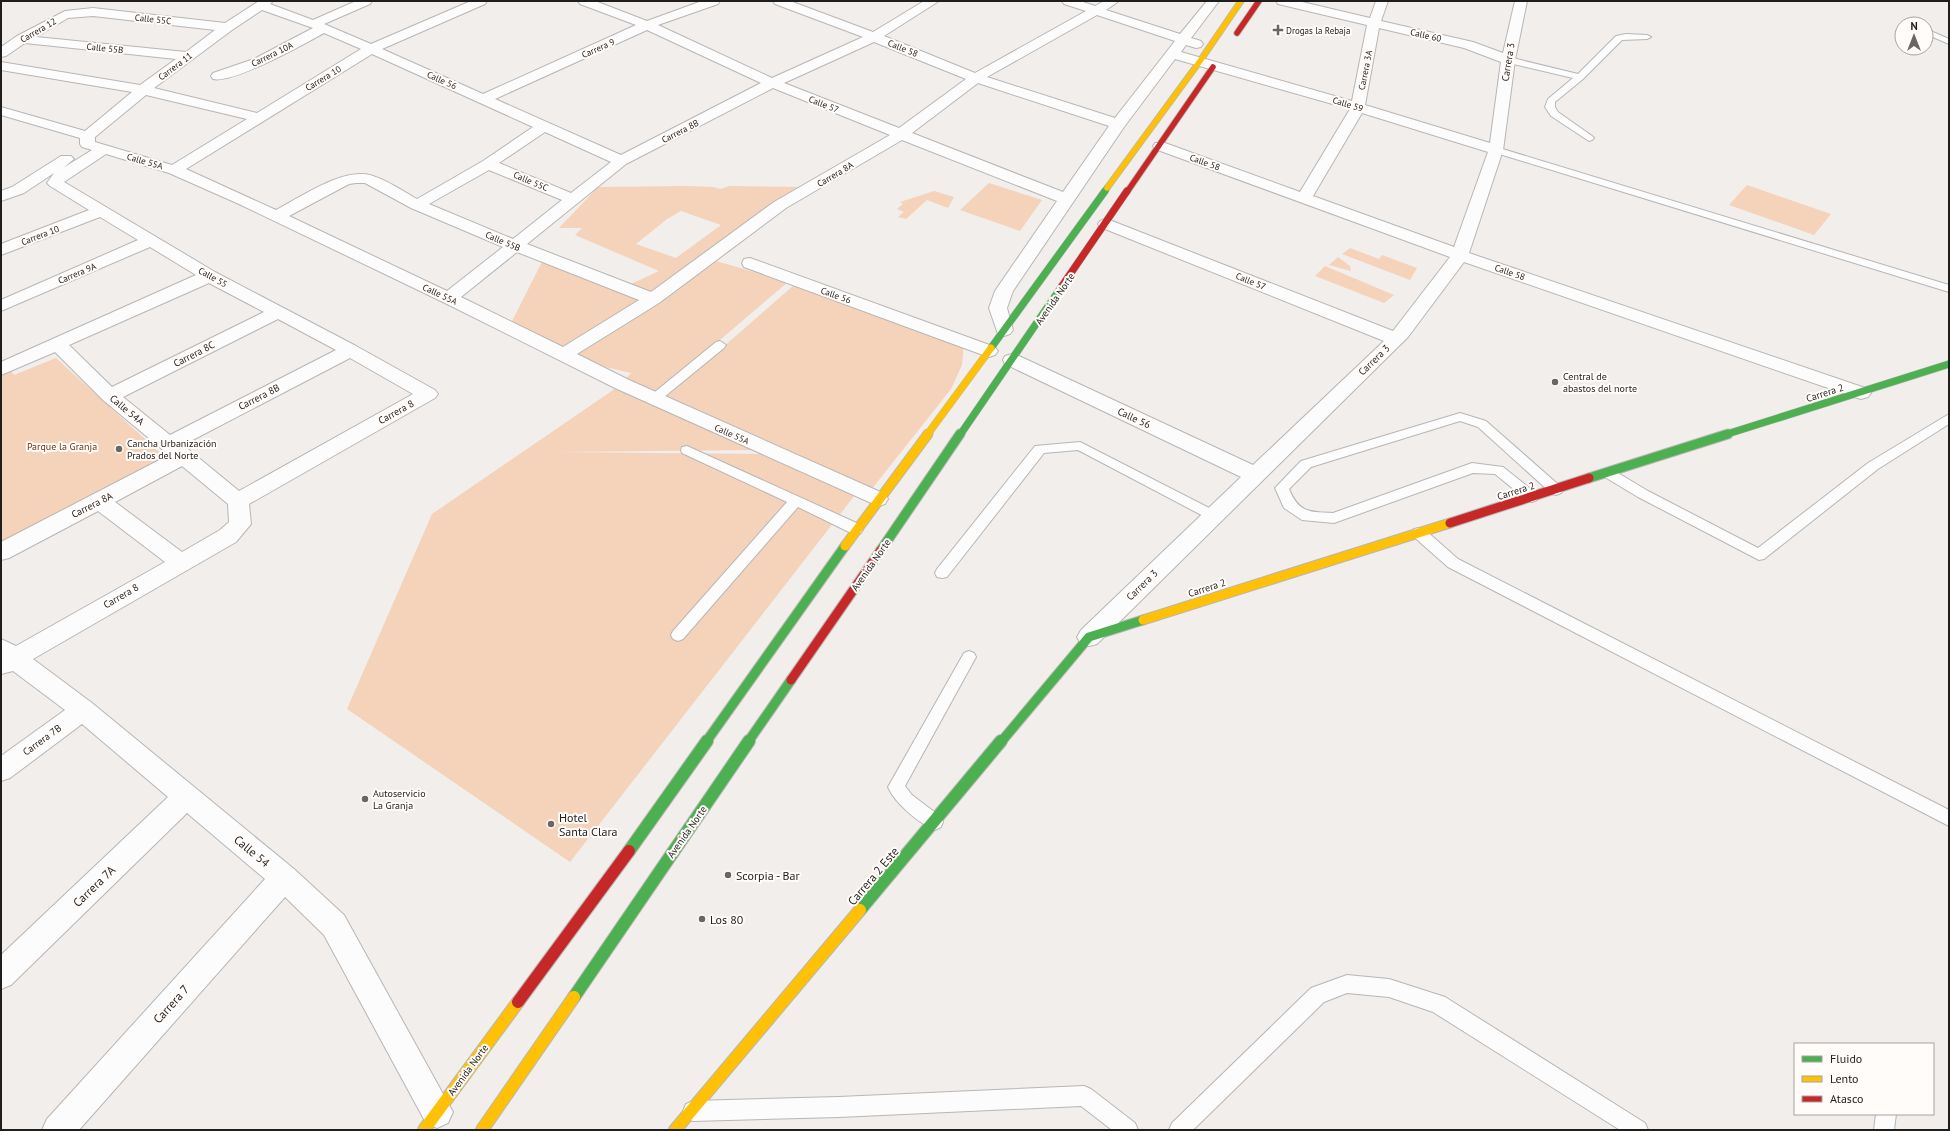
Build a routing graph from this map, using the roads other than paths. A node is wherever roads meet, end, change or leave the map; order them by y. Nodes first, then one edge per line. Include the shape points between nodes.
1 (366, 1) edge
2 (479, 1) edge
3 (584, 1) edge
4 (714, 1) edge
5 (779, 1) edge
6 (933, 1) edge
7 (1068, 1) edge
8 (1114, 1) edge
9 (1213, 1) edge
10 (1241, 1) edge
11 (1260, 1) edge
12 (1282, 1) edge
13 (1382, 1) edge
14 (264, 3) edge
15 (1515, 3) edge
16 (1097, 11) junction
17 (78, 13) joint
18 (1374, 23) junction
19 (318, 26) junction
20 (648, 26) junction
21 (228, 27) junction
22 (1934, 34) edge
23 (874, 37) junction
24 (1646, 37) dead end
25 (22, 39) junction
26 (1184, 40) junction
27 (1232, 40) dead end
28 (1949, 42) edge
29 (1209, 48) junction
30 (371, 49) junction
31 (1, 53) edge
32 (1174, 54) junction
33 (188, 56) junction
34 (1219, 59) junction
35 (1508, 60) junction
36 (1200, 61) junction
37 (1, 66) edge
38 (218, 76) dead end
39 (1580, 77) junction
40 (976, 78) junction
41 (772, 83) junction
42 (143, 90) junction
43 (484, 99) junction
44 (1358, 106) junction
45 (1, 111) edge
46 (257, 118) junction
47 (1118, 124) junction
48 (544, 126) junction
49 (900, 134) junction
50 (1589, 138) dead end
51 (88, 140) junction
52 (1160, 146) junction
53 (104, 150) junction
54 (1496, 150) junction
55 (621, 162) junction
56 (488, 164) junction
57 (174, 170) junction
58 (1, 180) edge
59 (18, 190) junction
60 (1, 196) edge
61 (1304, 198) junction
62 (573, 199) junction
63 (1066, 199) junction
64 (417, 205) junction
65 (101, 211) junction
66 (276, 216) junction
67 (1106, 224) junction
68 (152, 240) junction
69 (516, 246) junction
70 (1, 250) edge
71 (1460, 255) junction
72 (750, 263) dead end
73 (209, 276) junction
74 (1949, 289) edge
75 (450, 298) junction
76 (653, 299) junction
77 (1, 306) edge
78 (278, 312) junction
79 (1004, 330) junction
80 (1396, 339) junction
81 (57, 344) junction
82 (720, 345) dead end
83 (350, 350) junction
84 (989, 351) junction
85 (563, 355) junction
86 (1012, 360) junction
87 (1949, 364) edge
88 (1, 369) edge
89 (1861, 393) junction
90 (428, 394) joint
91 (110, 396) junction
92 (654, 399) junction
93 (1949, 418) edge
94 (176, 450) junction
95 (687, 450) dead end
96 (1608, 473) junction
97 (1256, 475) junction
98 (1556, 490) junction
99 (1532, 497) junction
100 (878, 499) junction
101 (100, 501) junction
102 (238, 501) junction
103 (796, 501) junction
104 (1214, 516) junction
105 (856, 529) junction
106 (1418, 533) junction
107 (1, 552) edge
108 (180, 562) junction
109 (942, 573) dead end
110 (678, 635) dead end
111 (1089, 637) junction
112 (6, 657) edge
113 (969, 657) dead end
114 (83, 710) junction
115 (1, 770) edge
116 (186, 797) junction
117 (1949, 818) edge
118 (935, 822) junction
119 (284, 878) junction
120 (1, 975) edge
121 (693, 1110) junction
122 (1886, 1115) edge
123 (430, 1121) edge
124 (58, 1130) edge
125 (482, 1130) edge
126 (675, 1130) edge
127 (1128, 1130) edge
128 (1179, 1130) edge
129 (1638, 1130) edge
130 (1884, 1130) edge

1 - 19 street, Carrera 10A
2 - 30 street, Carrera 10
3 - 20 street, Calle 57
4 - 20 street, Carrera 9
5 - 23 street, Calle 58
6 - 23 street, Carrera 8B
7 - 16 street, Calle 59
8 - 16 street, Carrera 8A
9 - 26 street
10 - 29 main road, Avenida Norte
11 - 27 main road
12 - 18 street, Calle 60
13 - 18 street, Carrera 3A
14 - 19 street, Calle 56
14 - 21 street, Carrera 11
15 - 35 street, Carrera 3
16 - 26 street, Calle 59
16 - 40 street, Carrera 8A
17 - 21 street, Calle 55C via 93,12
17 - 25 street, Carrera 12 via 65,15
18 - 35 street, Calle 60 via 1468,45
18 - 44 street, Carrera 3A
19 - 30 street, Calle 56
19 - 38 street, Carrera 10A via 259,62
20 - 41 street, Calle 57
20 - 43 street, Carrera 9
21 - 33 street, Carrera 11
22 - 28 lane
23 - 40 street, Calle 58
23 - 41 street, Carrera 8B
24 - 39 lane via 1619,38
25 - 31 street, Carrera 12
25 - 33 street, Calle 55B
26 - 29 street, Calle 59
26 - 32 street
29 - 34 street, Calle 59
29 - 36 main road, Avenida Norte
30 - 43 street, Calle 56
30 - 46 street, Carrera 10
32 - 36 street, Calle 59
32 - 47 street
33 - 42 street, Carrera 11
34 - 36 street, Calle 59
34 - 44 street, Calle 59
34 - 52 main road, Avenida Norte
35 - 39 lane, Calle 60
35 - 54 street, Carrera 3
36 - 79 main road, Avenida Norte
37 - 42 street
39 - 50 lane via 1551,101 1550,107 1554,114
40 - 47 street, Calle 58
40 - 49 street, Carrera 8A
41 - 49 street, Calle 57
41 - 55 street, Carrera 8B
42 - 46 street
42 - 51 street, Carrera 11
43 - 48 street, Calle 56
44 - 54 street, Calle 59
44 - 61 street, Carrera 3A
45 - 51 street, Calle 55A
46 - 57 street, Carrera 10
47 - 63 street
48 - 55 street, Calle 56
48 - 56 street
49 - 63 street, Calle 57
49 - 76 street, Carrera 8A via 780,205
51 - 53 street, Calle 55A
51 - 59 street, Carrera 11
52 - 61 street, Calle 58
52 - 67 main road, Avenida Norte
53 - 57 street, Calle 55A
53 - 65 street, Calle 55 via 60,176 55,183
54 - 71 street, Carrera 3
54 - 74 lane
55 - 62 street, Carrera 8B
56 - 62 street, Calle 55C
56 - 64 street
57 - 66 street, Calle 55A
58 - 59 street
59 - 60 street, Carrera 11
61 - 71 street, Calle 58
62 - 69 street, Carrera 8B
63 - 79 street via 1004,291 998,308
64 - 66 street, Calle 55B via 368,179 356,178 344,181
64 - 69 street, Calle 55B
65 - 68 street, Calle 55
65 - 70 street, Carrera 10
66 - 75 street, Calle 55A
67 - 80 street, Calle 57
67 - 86 main road, Avenida Norte
68 - 73 street, Calle 55
68 - 77 street, Carrera 9A
69 - 75 street, Carrera 8B
69 - 76 street, Calle 55B
71 - 80 street, Carrera 3
71 - 89 street, Calle 58
72 - 84 street, Calle 56
73 - 78 street, Calle 55
73 - 81 street
75 - 85 street, Calle 55A
76 - 85 street, Carrera 8A
78 - 83 street, Calle 55
78 - 91 street, Carrera 8C
79 - 84 main road, Avenida Norte
80 - 97 street, Carrera 3
81 - 88 street
81 - 91 street, Calle 54A
82 - 92 lane
83 - 90 street, Calle 55
83 - 94 street, Carrera 8B
84 - 100 main road, Avenida Norte
85 - 92 street, Calle 55A
86 - 97 street, Calle 56
86 - 125 main road, Avenida Norte
87 - 89 main road, Carrera 2
89 - 96 main road, Carrera 2
90 - 102 street, Carrera 8
91 - 94 street, Calle 54A
92 - 100 street, Calle 55A
93 - 96 lane via 1872,466 1759,555
94 - 101 street, Carrera 8A
94 - 102 street, Calle 54A
95 - 103 lane
96 - 98 main road, Carrera 2
97 - 104 street, Carrera 3
98 - 99 main road, Carrera 2
98 - 99 lane via 1482,424 1460,417 1306,464 1282,488 1289,504 1307,517 1334,518 1472,468 1498,470
99 - 106 main road, Carrera 2
100 - 105 main road, Avenida Norte
101 - 107 street, Carrera 8A
101 - 108 street
102 - 108 street, Carrera 8 via 240,524 228,536
103 - 105 lane
103 - 110 lane
104 - 109 lane via 1080,446 1040,449
104 - 111 street, Carrera 3
105 - 123 main road, Avenida Norte via 598,894
106 - 111 main road, Carrera 2
106 - 117 lane via 1453,563
108 - 112 street, Carrera 8
111 - 118 main road, Carrera 2 Este
112 - 114 street, Calle 54
113 - 118 lane via 896,787 906,800
114 - 115 street, Carrera 7B
114 - 116 street, Calle 54
116 - 119 street, Calle 54
116 - 120 street, Carrera 7A
118 - 121 main road, Carrera 2 Este
119 - 123 street, Calle 54 via 334,925
119 - 124 street, Carrera 7
121 - 126 main road, Carrera 2 Este
121 - 127 lane via 839,1107 1084,1096
122 - 130 lane
128 - 129 lane via 1318,996 1347,984 1389,988 1438,1004

